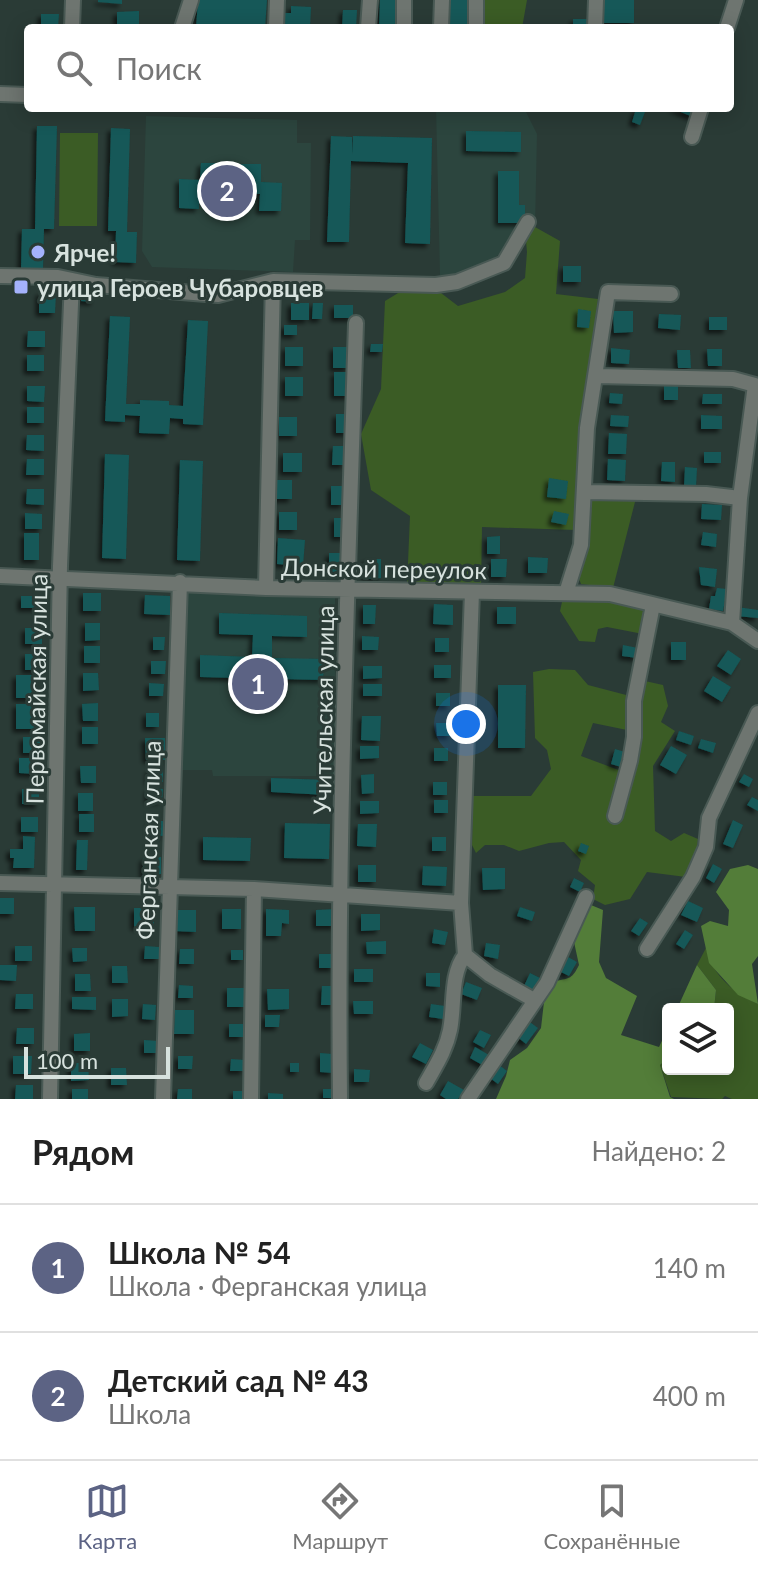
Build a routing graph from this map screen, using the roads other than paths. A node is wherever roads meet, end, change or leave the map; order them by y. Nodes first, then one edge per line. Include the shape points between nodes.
1 (73, 0) edge
2 (191, 0) edge
3 (277, 0) edge
4 (370, 0) edge
5 (404, 0) edge
6 (442, 0) edge
7 (476, 0) edge
8 (596, 0) edge
9 (736, 0) edge
10 (72, 24) edge
11 (183, 24) edge
12 (276, 24) edge
13 (368, 24) edge
14 (404, 24) edge
15 (441, 24) edge
16 (476, 24) edge
17 (595, 24) edge
18 (728, 24) edge
19 (0, 94) edge
20 (24, 95) edge
21 (700, 112) edge
22 (692, 137) dead end
23 (528, 222) dead end
24 (0, 276) edge
25 (72, 280) junction
26 (273, 281) junction
27 (671, 294) dead end
28 (356, 323) dead end
29 (597, 376) junction
30 (585, 492) junction
31 (740, 498) junction
32 (0, 576) edge
33 (60, 577) junction
34 (180, 582) junction
35 (266, 588) junction
36 (348, 590) junction
37 (472, 592) junction
38 (566, 593) junction
39 (653, 605) junction
40 (732, 623) junction
41 (758, 641) edge
42 (758, 713) edge
43 (615, 816) dead end
44 (0, 883) edge
45 (56, 884) junction
46 (168, 888) junction
47 (254, 889) junction
48 (342, 897) junction
49 (586, 897) dead end
50 (461, 903) junction
51 (647, 949) dead end
52 (465, 955) junction
53 (534, 1000) junction
54 (426, 1083) dead end
55 (50, 1099) edge
56 (163, 1099) edge
57 (251, 1099) edge
58 (340, 1099) edge
59 (468, 1099) edge

1 - 10 street
2 - 11 street
3 - 12 street
4 - 13 street
5 - 14 street
6 - 15 street
7 - 16 street
8 - 17 street
9 - 18 street
19 - 20 street
21 - 22 street
23 - 26 street via 504,263 457,282
24 - 25 street
25 - 26 street via 218,295
25 - 33 street, Первомайская улица
26 - 35 street
27 - 29 street via 611,291
28 - 36 street, Учительская улица
29 - 30 street via 587,428
29 - 31 street via 733,379 755,385
30 - 31 street
30 - 38 street via 581,545
31 - 40 street
32 - 33 street, Донской переулок
33 - 34 street, Донской переулок
33 - 45 street, Первомайская улица
34 - 35 street, Донской переулок
34 - 46 street, Ферганская улица
35 - 36 street, Донской переулок
36 - 37 street, Донской переулок
36 - 48 street, Учительская улица
37 - 38 street, Донской переулок
37 - 50 street
38 - 39 street, Донской переулок via 610,594
39 - 40 street, Донской переулок
39 - 43 street via 634,701 630,761
40 - 41 street, Донской переулок
42 - 51 street via 709,818 706,847 693,877
44 - 45 street
45 - 46 street
45 - 55 street, Первомайская улица
46 - 47 street
46 - 56 street, Ферганская улица
47 - 48 street
47 - 57 street
48 - 50 street
48 - 58 street, Учительская улица
49 - 53 street
50 - 52 street
52 - 53 street
52 - 54 street via 458,963 445,1049
53 - 59 street

